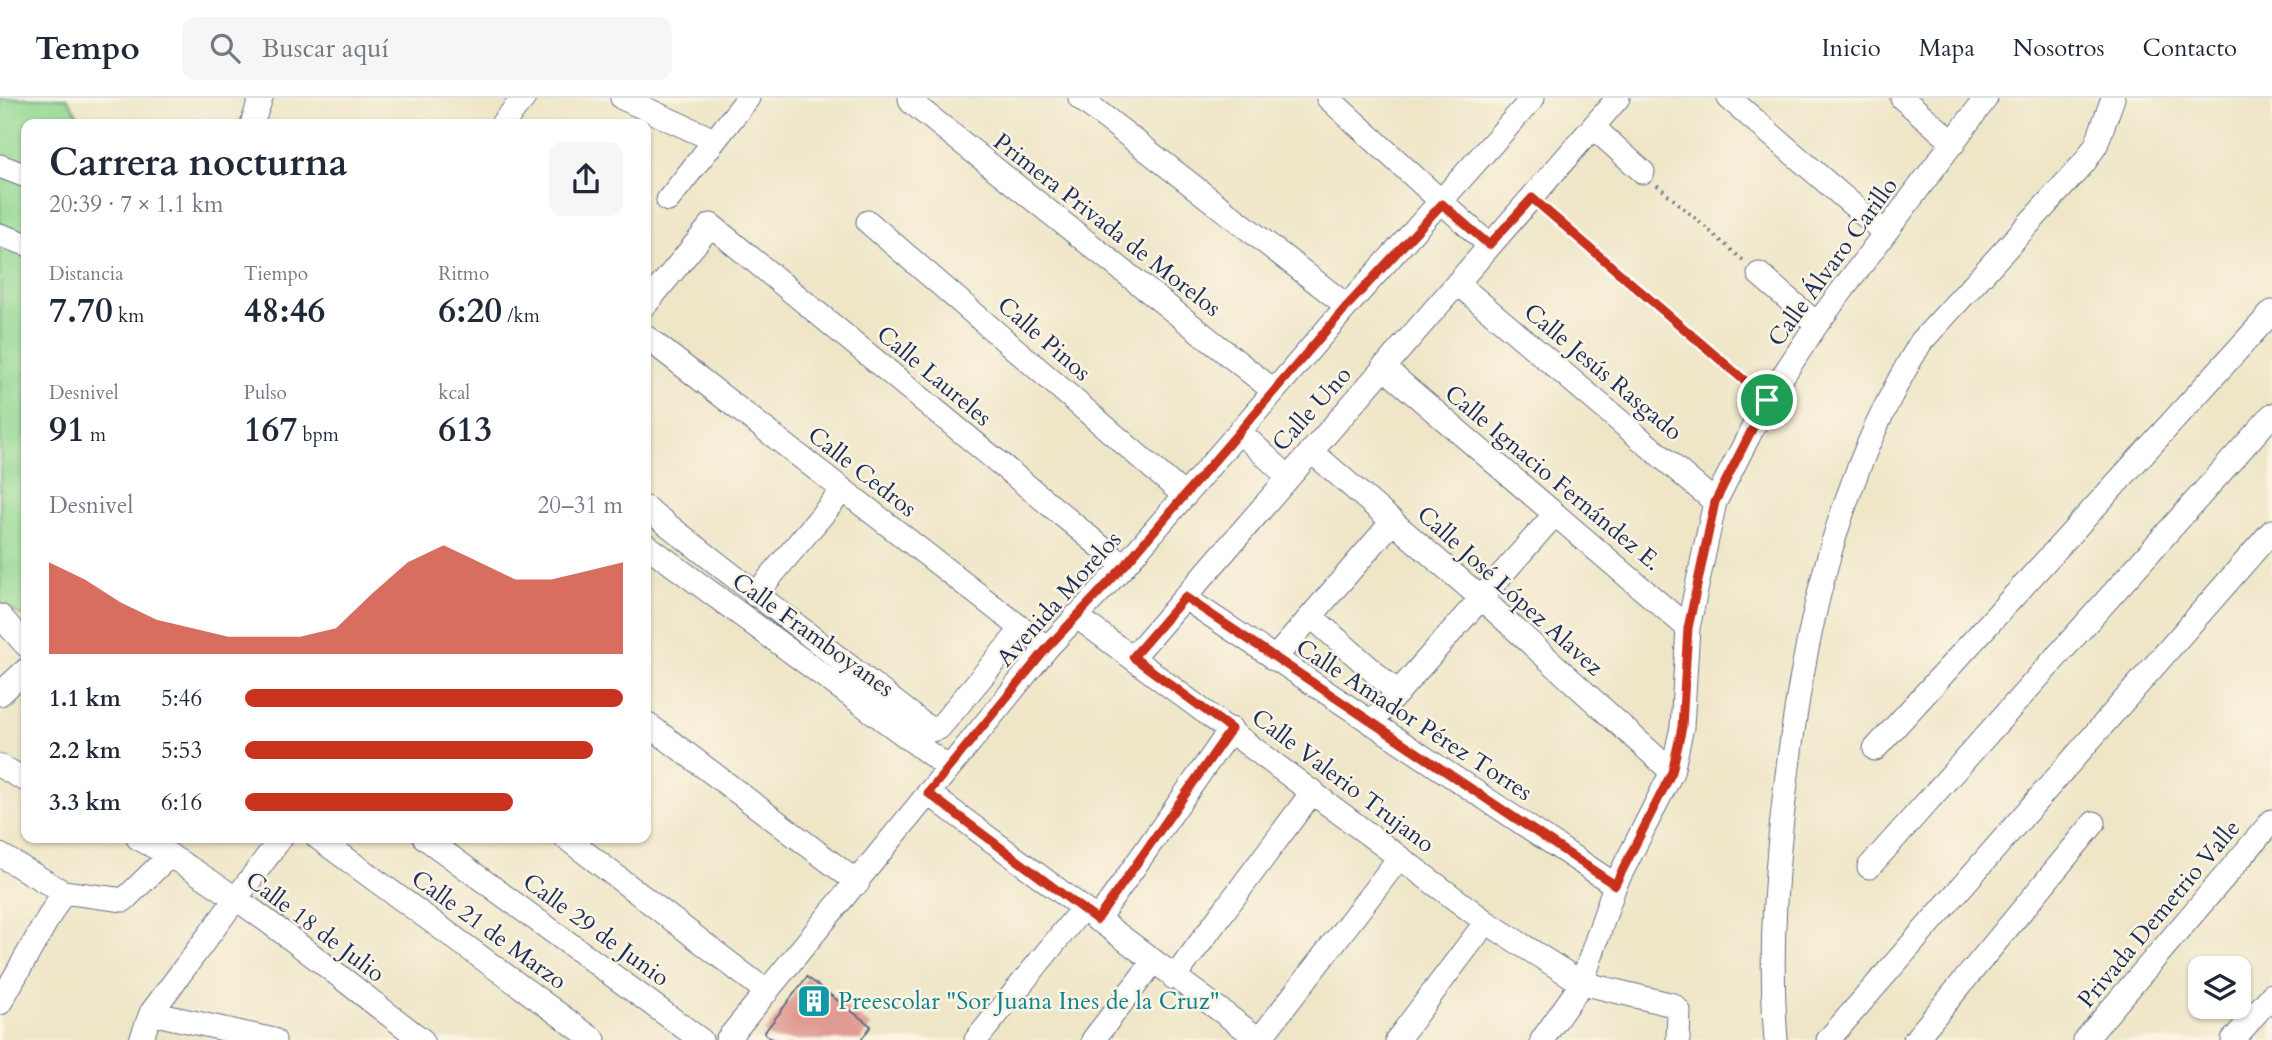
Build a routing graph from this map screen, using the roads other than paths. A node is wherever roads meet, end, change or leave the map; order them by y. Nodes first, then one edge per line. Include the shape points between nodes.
1 (524, 98) edge
2 (622, 98) edge
3 (748, 98) edge
4 (910, 98) edge
5 (1080, 98) edge
6 (1328, 98) edge
7 (1533, 98) edge
8 (1618, 98) edge
9 (1729, 98) edge
10 (1902, 98) edge
11 (1986, 98) edge
12 (2113, 98) edge
13 (506, 119) edge
14 (1593, 127) junction
15 (714, 140) junction
16 (1954, 143) junction
17 (0, 166) edge
18 (1643, 172) road end
19 (21, 174) edge
20 (668, 200) dead end
21 (1442, 204) junction
22 (869, 222) dead end
23 (1884, 232) junction
24 (0, 235) edge
25 (21, 242) edge
26 (1489, 245) junction
27 (1759, 274) road end
28 (1457, 283) junction
29 (651, 298) edge
30 (1347, 306) junction
31 (2272, 312) edge
32 (1816, 324) junction
33 (651, 341) edge
34 (1383, 368) junction
35 (1274, 391) junction
36 (2272, 415) edge
37 (1239, 431) junction
38 (1311, 451) junction
39 (1287, 476) junction
40 (843, 490) junction
41 (1185, 496) junction
42 (1715, 502) junction
43 (651, 512) edge
44 (1555, 514) junction
45 (1393, 521) junction
46 (2272, 531) edge
47 (651, 549) edge
48 (1124, 566) junction
49 (755, 595) junction
50 (1185, 597) junction
51 (1481, 598) junction
52 (0, 615) edge
53 (1076, 616) junction
54 (1312, 617) junction
55 (1688, 628) junction
56 (1022, 629) junction
57 (21, 636) edge
58 (1047, 648) junction
59 (1133, 657) junction
60 (1274, 659) junction
61 (21, 675) edge
62 (1398, 693) junction
63 (0, 694) edge
64 (1371, 723) junction
65 (651, 727) edge
66 (1231, 729) junction
67 (1875, 750) dead end
68 (0, 766) edge
69 (948, 768) junction
70 (1672, 772) junction
71 (21, 777) edge
72 (1314, 791) junction
73 (928, 793) junction
74 (2272, 821) edge
75 (2094, 823) dead end
76 (147, 843) edge
77 (277, 843) edge
78 (325, 843) edge
79 (432, 843) edge
80 (573, 843) edge
81 (0, 855) edge
82 (170, 855) junction
83 (1399, 858) junction
84 (1869, 867) dead end
85 (858, 884) junction
86 (1615, 885) junction
87 (63, 892) junction
88 (236, 900) junction
89 (1089, 914) junction
90 (1486, 922) junction
91 (1154, 961) junction
92 (1174, 978) junction
93 (1582, 983) junction
94 (767, 992) junction
95 (2272, 995) edge
96 (0, 1003) edge
97 (151, 1013) junction
98 (1678, 1031) edge
99 (141, 1040) edge
100 (274, 1040) edge
101 (422, 1040) edge
102 (594, 1040) edge
103 (701, 1040) edge
104 (727, 1040) edge
105 (976, 1040) edge
106 (1093, 1040) edge
107 (1259, 1040) edge
108 (1397, 1040) edge
109 (1542, 1040) edge
110 (1776, 1040) edge
111 (1828, 1040) edge
112 (1915, 1040) edge
113 (2085, 1040) edge
114 (2233, 1040) edge

1 - 13 street
2 - 15 street
3 - 15 street
4 - 35 street, Primera Privada de Morelos
5 - 30 street
6 - 21 street
7 - 21 street, Avenida Morelos
8 - 14 street, Calle Uno
9 - 23 street
10 - 16 street
11 - 16 street, Calle Álvaro Carillo
12 - 110 street via 2096,145 2084,163 1921,342 1852,480 1825,563 1798,691 1777,858 1771,972
14 - 18 street
14 - 26 street, Calle Uno
15 - 20 street
16 - 23 street, Calle Álvaro Carillo
17 - 19 street
21 - 26 street
21 - 30 street, Avenida Morelos
22 - 41 street, Calle Pinos
23 - 32 street, Calle Álvaro Carillo
24 - 25 street
26 - 28 street, Calle Uno
27 - 32 street
28 - 34 street, Calle Uno
28 - 42 street, Calle Jesús Rasgado
29 - 48 street, Calle Laureles via 711,225
30 - 35 street, Avenida Morelos
31 - 67 street
32 - 42 street, Calle Álvaro Carillo via 1767,400
33 - 40 street, Calle Cedros
34 - 38 street, Calle Uno
34 - 44 street, Calle Ignacio Fernández E.
35 - 37 street, Avenida Morelos
36 - 84 street
37 - 39 street
37 - 41 street, Avenida Morelos
38 - 39 street, Calle Uno
38 - 45 street, Calle José López Alavez
39 - 50 street, Calle Uno
40 - 49 street
40 - 56 street, Calle Cedros
41 - 48 street, Avenida Morelos
42 - 55 street, Calle Álvaro Carillo
43 - 49 street
44 - 51 street
44 - 55 street, Calle Ignacio Fernández E.
45 - 51 street, Calle José López Alavez
45 - 54 street
46 - 111 street
47 - 69 street, Calle Framboyanes
48 - 53 street, Avenida Morelos
49 - 56 street via 932,730 939,728
50 - 59 street, Calle Uno
50 - 60 street, Calle Amador Pérez Torres
51 - 62 street
51 - 70 street, Calle José López Alavez
52 - 57 street
53 - 58 street, Avenida Morelos
53 - 59 street, Calle Valerio Trujano
54 - 60 street
54 - 62 street
55 - 70 street, Calle Álvaro Carillo via 1682,727
56 - 58 street, Calle Cedros
58 - 69 street, Avenida Morelos
59 - 66 street, Calle Valerio Trujano
60 - 64 street, Calle Amador Pérez Torres
61 - 63 street
62 - 64 street
64 - 86 street, Calle Amador Pérez Torres
65 - 85 street
66 - 72 street, Calle Valerio Trujano
66 - 89 street
68 - 71 street
69 - 73 street, Avenida Morelos
70 - 86 street, Calle Álvaro Carillo
72 - 83 street, Calle Valerio Trujano
72 - 92 street
73 - 85 street, Avenida Morelos
73 - 89 street
74 - 113 street, Privada Demetrio Valle
75 - 112 street
76 - 82 street, Calle 18 de Julio
77 - 88 street
78 - 102 street, Calle 21 de Marzo
79 - 103 street, Calle 29 de Junio
80 - 94 street
81 - 87 street
82 - 87 street via 124,900
82 - 88 street, Calle 18 de Julio
83 - 90 street, Calle Valerio Trujano
83 - 107 street
85 - 94 street, Avenida Morelos
86 - 93 street, Calle Álvaro Carillo
87 - 96 street
88 - 97 street
88 - 101 street, Calle 18 de Julio
89 - 91 street
89 - 105 street
90 - 93 street, Calle Valerio Trujano
90 - 108 street
91 - 92 street
91 - 106 street
92 - 107 street
93 - 98 street, Calle Valerio Trujano via 1673,1005 1679,1011
93 - 109 street, Calle Álvaro Carillo
94 - 104 street, Avenida Morelos
95 - 114 street
97 - 99 street
97 - 100 street

